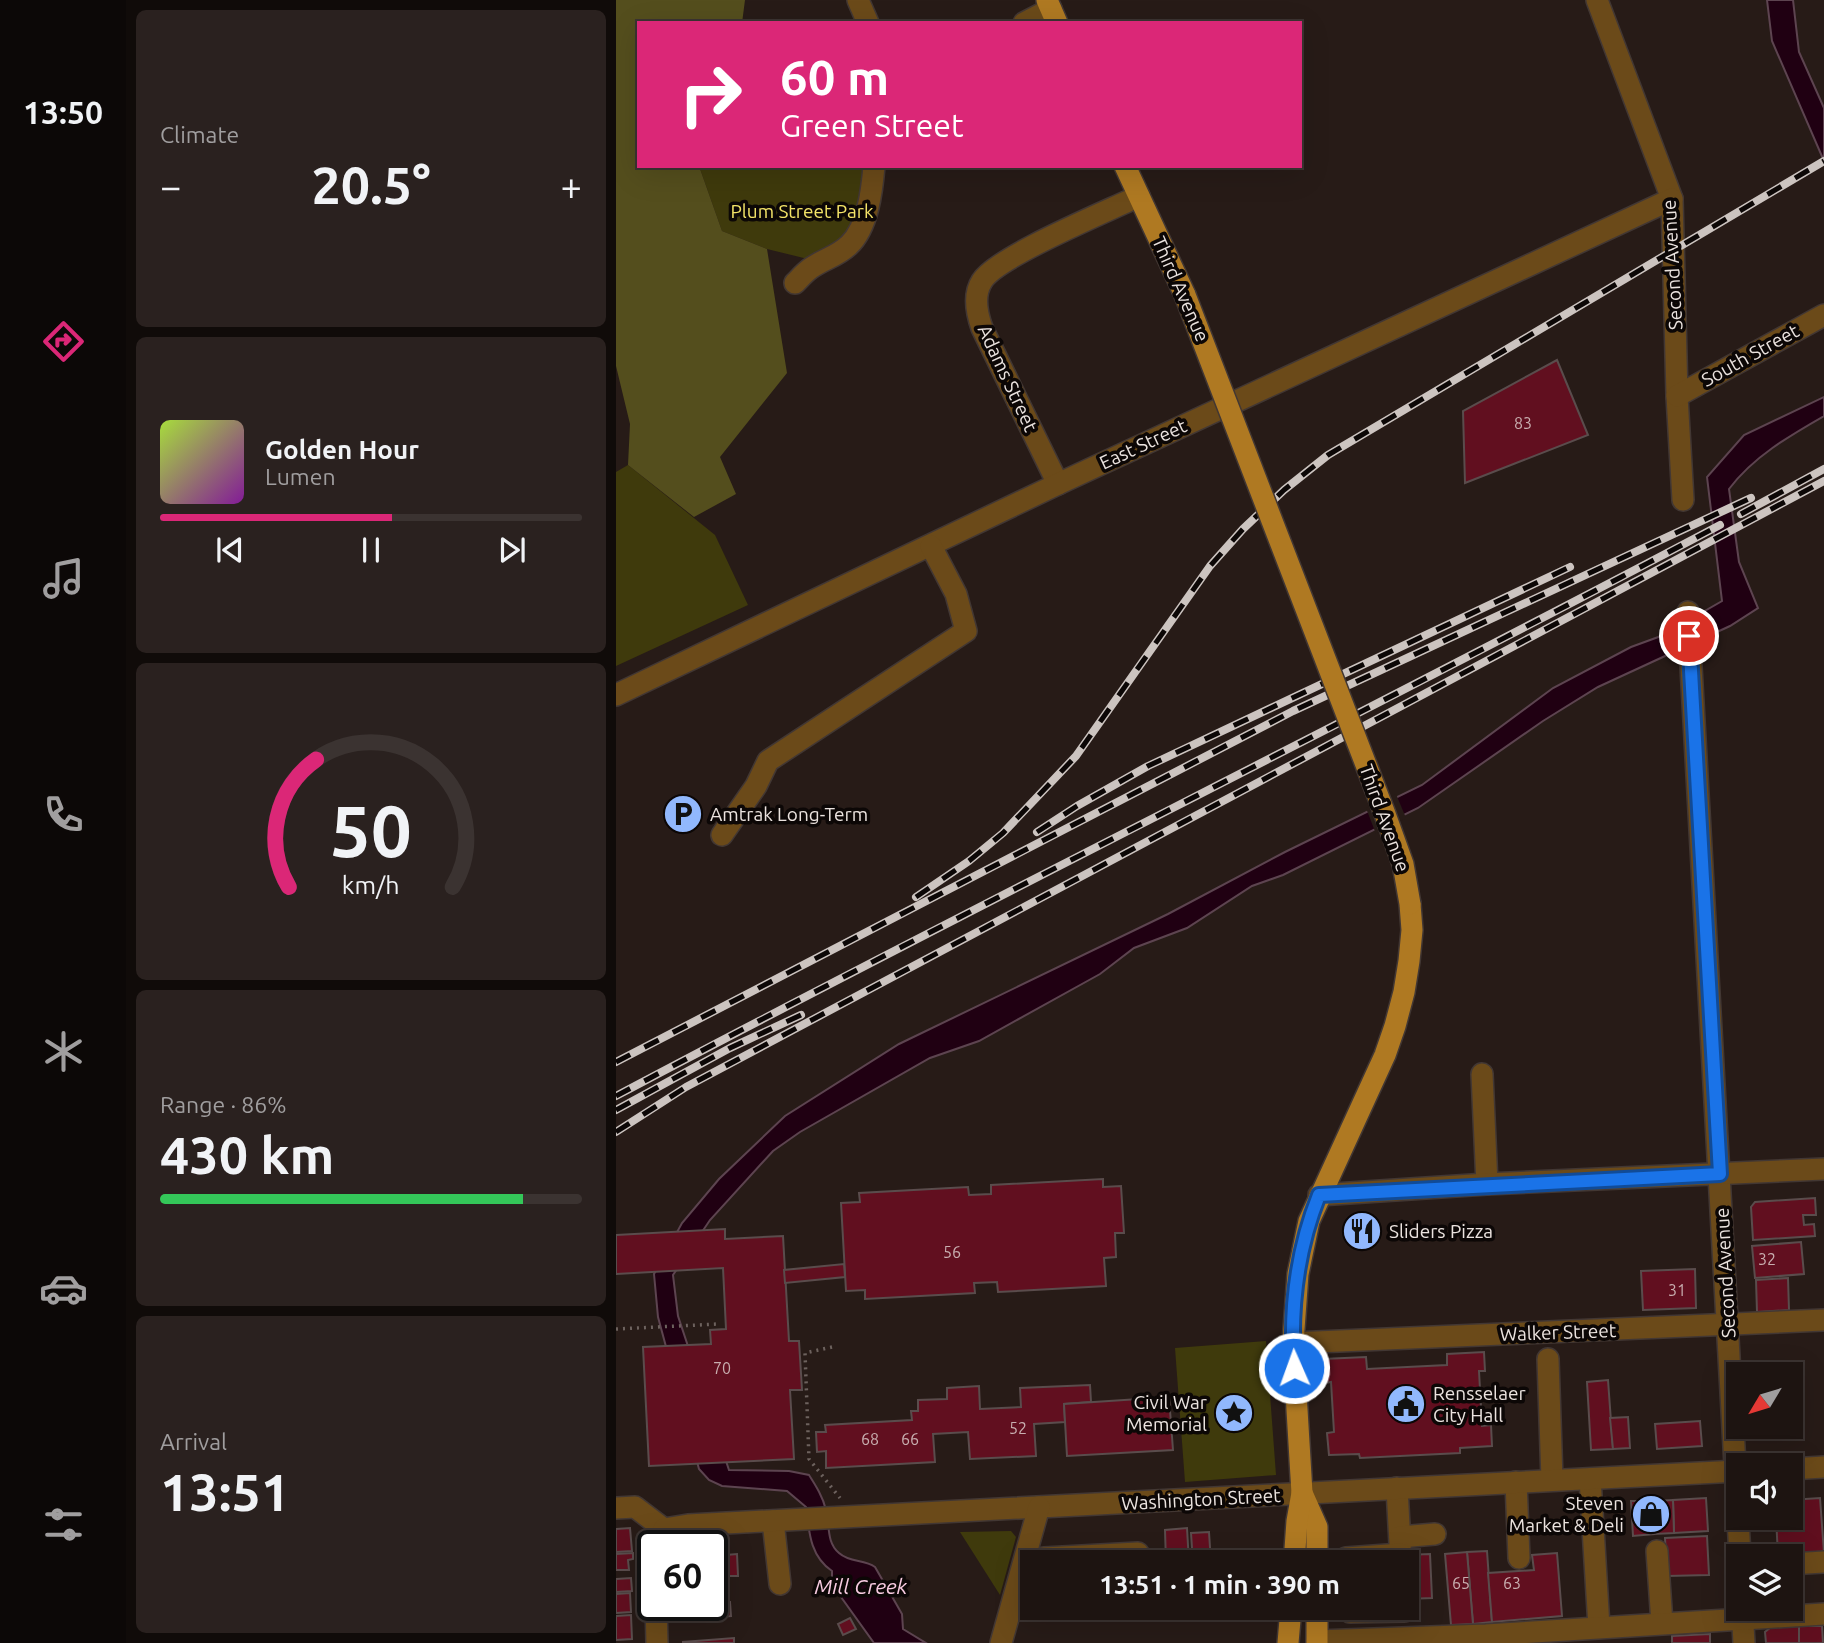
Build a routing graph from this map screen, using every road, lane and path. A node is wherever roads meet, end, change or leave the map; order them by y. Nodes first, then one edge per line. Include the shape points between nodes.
1 (858, 0) edge
2 (1597, 0) edge
3 (1052, 11) edge
4 (867, 21) edge
5 (1029, 21) edge
6 (874, 168) edge
7 (1126, 168) edge
8 (1139, 196) junction
9 (1672, 199) junction
10 (795, 283) dead end
11 (1824, 315) edge
12 (1677, 396) junction
13 (1058, 484) junction
14 (1683, 500) dead end
15 (931, 545) junction
16 (1688, 612) dead end
17 (616, 695) edge
18 (722, 835) dead end
19 (1482, 1074) dead end
20 (1824, 1169) edge
21 (1720, 1174) junction
22 (1487, 1184) junction
23 (1319, 1195) junction
24 (1824, 1320) edge
25 (718, 1324) dead end
26 (1727, 1325) junction
27 (616, 1329) edge
28 (1293, 1343) junction
29 (832, 1347) dead end
30 (1548, 1359) dead end
31 (1735, 1453) edge
32 (1824, 1467) edge
33 (1803, 1468) edge
34 (1726, 1472) edge
35 (1590, 1479) junction
36 (1552, 1480) junction
37 (1516, 1482) junction
38 (1397, 1488) junction
39 (1302, 1493) junction
40 (1039, 1507) junction
41 (616, 1508) edge
42 (837, 1510) junction
43 (773, 1521) junction
44 (654, 1530) edge
45 (676, 1530) edge
46 (1435, 1534) dead end
47 (1033, 1550) edge
48 (1295, 1550) edge
49 (1317, 1550) edge
50 (1401, 1550) edge
51 (1403, 1550) edge
52 (1657, 1551) dead end
53 (1519, 1558) dead end
54 (1824, 1562) edge
55 (1803, 1563) edge
56 (1824, 1574) edge
57 (1803, 1575) edge
58 (780, 1584) dead end
59 (1020, 1603) edge
60 (1803, 1614) edge
61 (1824, 1614) edge
62 (1726, 1615) edge
63 (1290, 1620) edge
64 (1317, 1620) edge
65 (1387, 1620) edge
66 (656, 1621) edge
67 (1743, 1621) edge
68 (1662, 1623) junction
69 (1613, 1632) edge
70 (1389, 1639) junction
71 (1317, 1642) edge
72 (656, 1643) edge
73 (1001, 1643) edge
74 (1289, 1643) edge
75 (1744, 1643) edge

1 - 4 street
2 - 9 street, Second Avenue
3 - 5 street
6 - 10 street via 863,222 852,243
7 - 8 main road, Third Avenue
8 - 13 street, Adams Street via 1006,260 982,279 978,290 982,328
8 - 23 main road, Third Avenue, bridge via 1185,295 1403,864 1412,930 1404,992 1385,1055
9 - 12 street, Second Avenue
9 - 13 street, East Street
11 - 12 street, South Street
12 - 14 street, Second Avenue
13 - 15 street, East Street
15 - 17 street, East Street
15 - 18 street via 956,594 966,631 768,761
16 - 21 street, Second Avenue
19 - 22 street
20 - 21 street
21 - 22 street
21 - 26 street, Second Avenue
22 - 23 street
23 - 28 main road, Third Avenue via 1298,1273
24 - 26 street, Walker Street
25 - 27 path
26 - 28 street, Walker Street
26 - 31 street, Second Avenue
28 - 39 main road, Third Avenue
29 - 42 path via 805,1353 809,1460
30 - 36 street
32 - 33 street
34 - 35 street, Washington Street
35 - 36 street, Washington Street
35 - 69 street
36 - 37 street, Washington Street
37 - 38 street, Washington Street
37 - 53 street
38 - 39 street, Washington Street
38 - 50 street
39 - 40 street, Washington Street
39 - 48 main road, Third Avenue
39 - 49 main road, Third Avenue via 1317,1527
40 - 42 street, Washington Street
40 - 47 street
41 - 44 street via 635,1507
42 - 43 street, Washington Street via 807,1520
43 - 45 street, Washington Street via 688,1525
43 - 58 street
46 - 51 street
52 - 68 street
54 - 55 street
56 - 57 street
59 - 73 street
60 - 61 street
62 - 68 street
63 - 74 main road
64 - 71 main road
65 - 70 street
66 - 72 street
67 - 75 street
68 - 69 street
69 - 70 street
70 - 71 street

